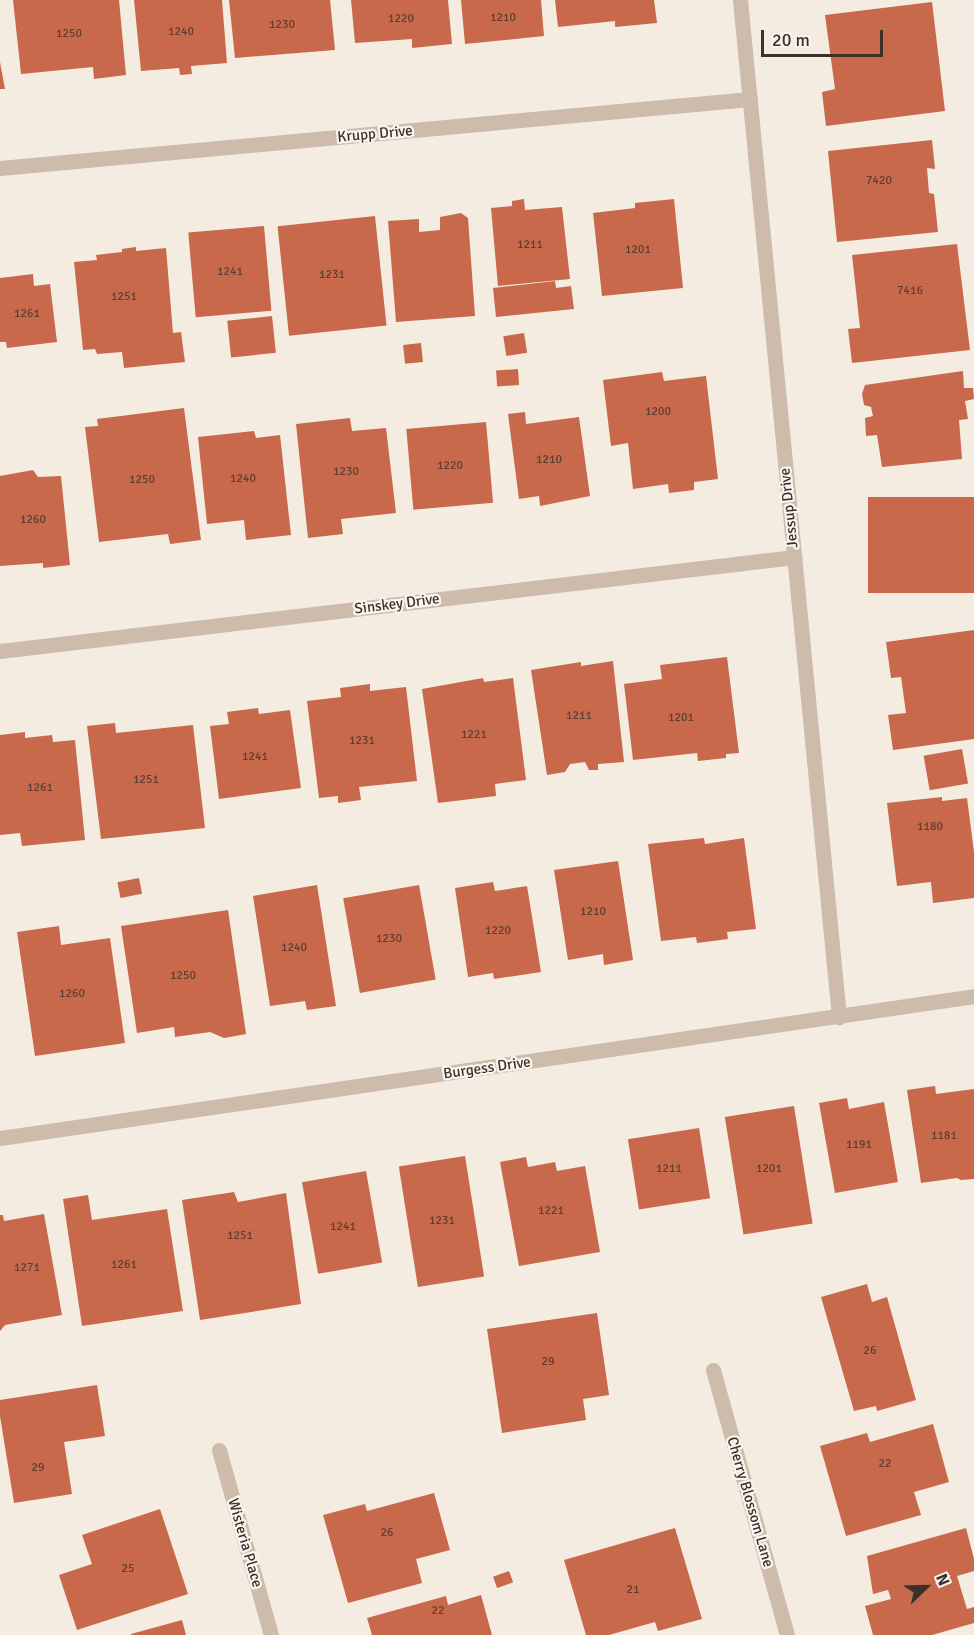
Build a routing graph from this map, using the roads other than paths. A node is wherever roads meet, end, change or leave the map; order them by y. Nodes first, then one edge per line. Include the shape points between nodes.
1 (740, 0) edge
2 (750, 99) junction
3 (0, 168) edge
4 (794, 556) junction
5 (0, 651) edge
6 (974, 996) edge
7 (839, 1017) junction
8 (0, 1138) edge
9 (713, 1370) dead end
10 (219, 1450) dead end
11 (270, 1635) edge
12 (787, 1635) edge

1 - 2 street, Jessup Drive
2 - 3 street, Krupp Drive
2 - 4 street, Jessup Drive
4 - 5 street, Sinskey Drive
4 - 7 street, Jessup Drive
6 - 7 street, Burgess Drive
7 - 8 street, Burgess Drive
9 - 12 street, Cherry Blossom Lane
10 - 11 street, Wisteria Place

